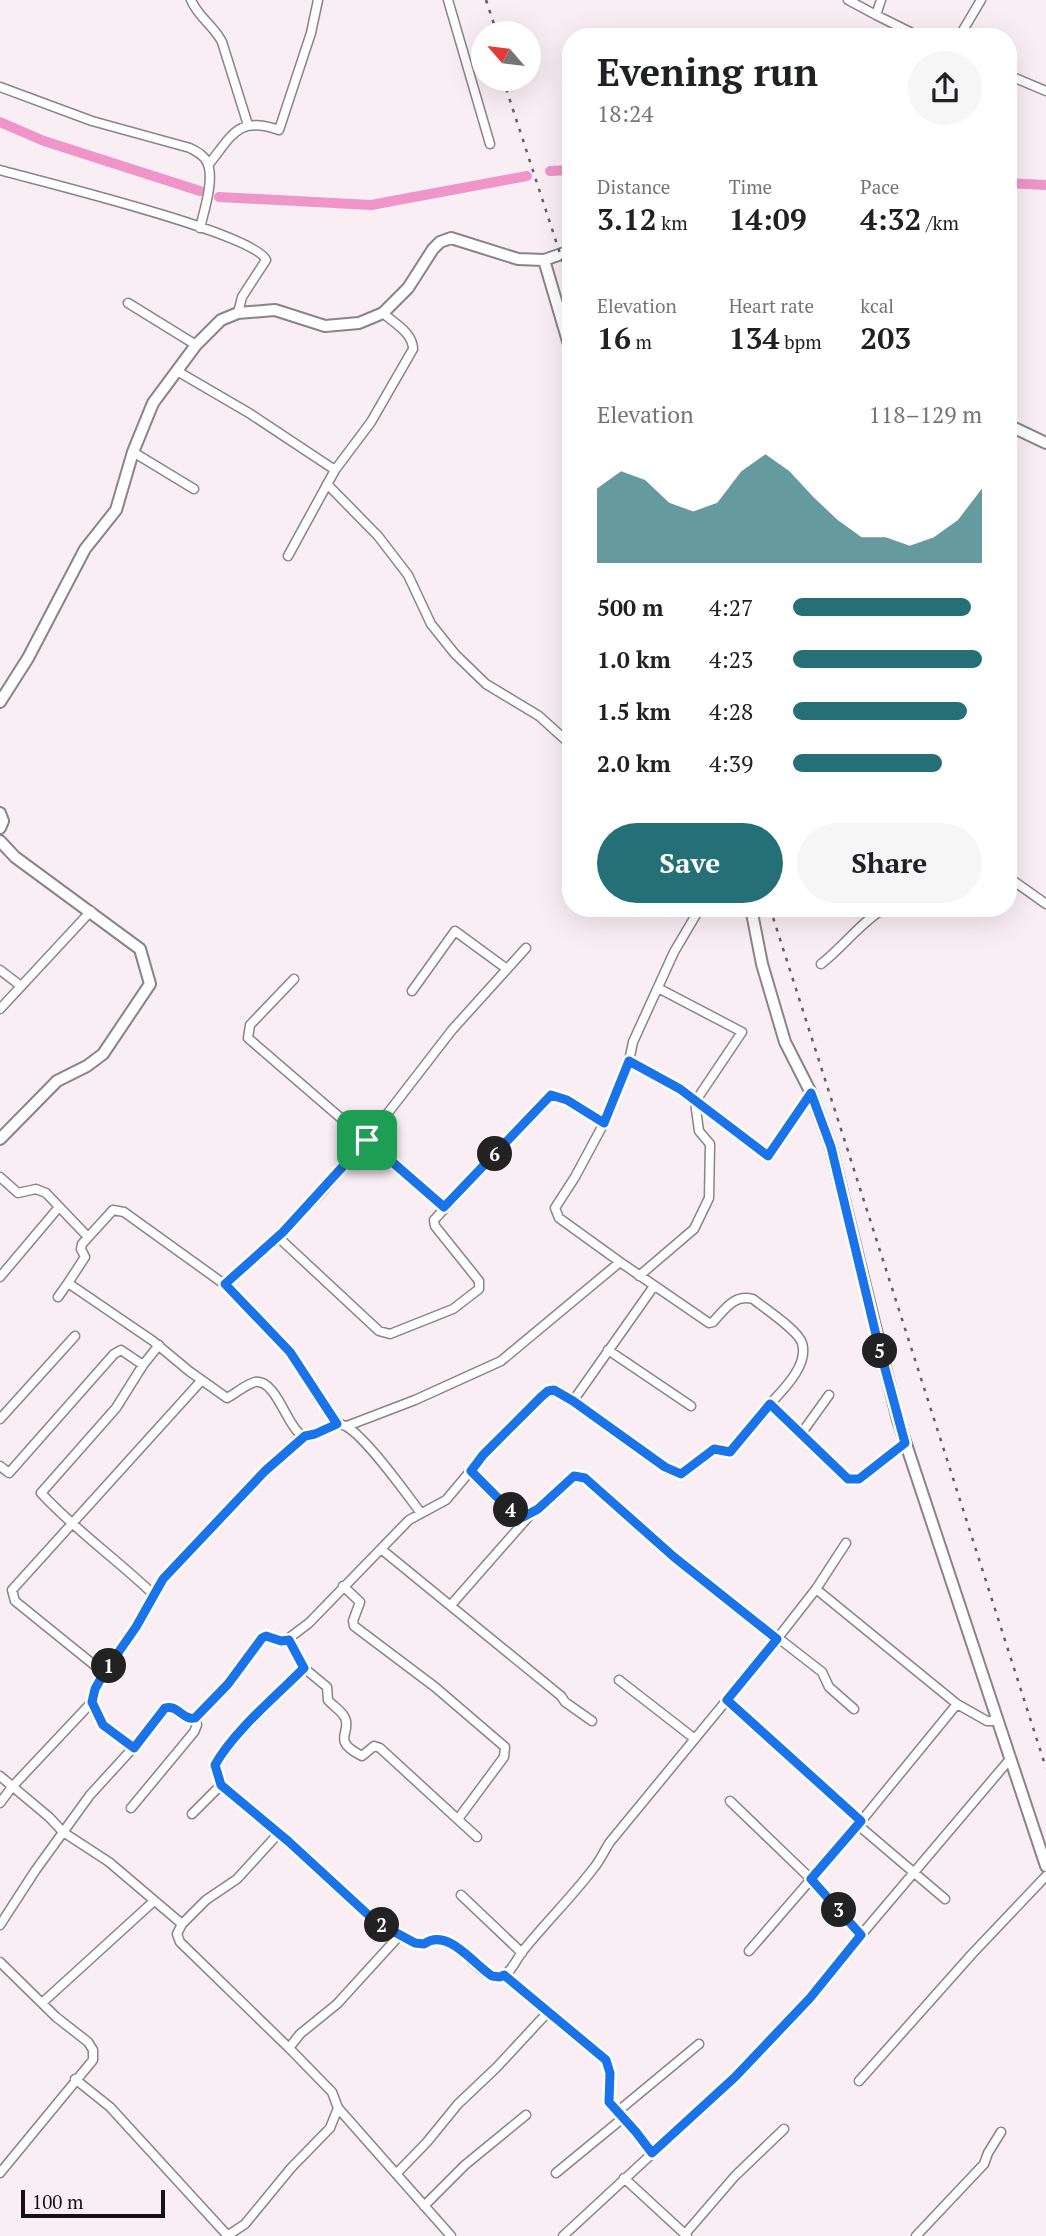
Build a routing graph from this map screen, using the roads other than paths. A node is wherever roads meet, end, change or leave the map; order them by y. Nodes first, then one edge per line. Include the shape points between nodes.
1 (191, 0) edge
2 (317, 0) edge
3 (448, 0) edge
4 (848, 0) edge
5 (881, 0) edge
6 (981, 0) edge
7 (876, 15) junction
8 (902, 28) edge
9 (964, 28) edge
10 (1017, 79) edge
11 (0, 87) edge
12 (1046, 91) edge
13 (248, 125) junction
14 (490, 145) dead end
15 (209, 164) junction
16 (0, 170) edge
17 (200, 228) junction
18 (562, 254) edge
19 (544, 260) junction
20 (128, 303) dead end
21 (238, 313) junction
22 (383, 313) junction
23 (562, 321) edge
24 (196, 345) junction
25 (177, 371) junction
26 (1017, 429) edge
27 (1046, 443) edge
28 (133, 452) junction
29 (335, 470) junction
30 (327, 484) junction
31 (194, 489) dead end
32 (288, 556) dead end
33 (0, 702) edge
34 (562, 737) edge
35 (0, 813) edge
36 (0, 828) edge
37 (0, 841) edge
38 (1017, 883) edge
39 (1046, 904) edge
40 (91, 911) junction
41 (695, 917) edge
42 (753, 917) edge
43 (871, 917) edge
44 (526, 948) dead end
45 (821, 964) dead end
46 (507, 969) junction
47 (0, 971) edge
48 (294, 979) dead end
49 (21, 986) junction
50 (658, 988) junction
51 (412, 990) dead end
52 (0, 1009) edge
53 (629, 1061) junction
54 (811, 1093) junction
55 (695, 1102) junction
56 (604, 1123) junction
57 (0, 1139) edge
58 (367, 1140) junction
59 (0, 1177) edge
60 (59, 1207) junction
61 (444, 1207) junction
62 (88, 1237) junction
63 (278, 1237) junction
64 (620, 1262) junction
65 (639, 1276) junction
66 (0, 1278) edge
67 (68, 1283) junction
68 (225, 1284) junction
69 (654, 1286) junction
70 (58, 1297) dead end
71 (75, 1336) dead end
72 (159, 1346) junction
73 (608, 1350) junction
74 (143, 1365) junction
75 (201, 1381) junction
76 (829, 1395) dead end
77 (573, 1401) junction
78 (770, 1404) junction
79 (691, 1406) dead end
80 (0, 1419) edge
81 (342, 1425) junction
82 (801, 1434) junction
83 (305, 1436) junction
84 (905, 1443) junction
85 (0, 1466) edge
86 (471, 1471) junction
87 (421, 1513) junction
88 (531, 1514) junction
89 (73, 1524) junction
90 (846, 1543) dead end
91 (382, 1549) junction
92 (343, 1586) junction
93 (816, 1589) junction
94 (154, 1595) junction
95 (451, 1605) junction
96 (777, 1639) junction
97 (289, 1640) junction
98 (304, 1668) junction
99 (104, 1673) junction
100 (619, 1679) dead end
101 (727, 1700) junction
102 (92, 1702) junction
103 (957, 1704) junction
104 (854, 1709) dead end
105 (195, 1718) junction
106 (592, 1721) dead end
107 (997, 1721) junction
108 (695, 1739) junction
109 (134, 1748) junction
110 (1010, 1759) junction
111 (0, 1776) edge
112 (221, 1785) junction
113 (12, 1787) junction
114 (730, 1801) dead end
115 (0, 1802) edge
116 (131, 1808) dead end
117 (192, 1814) dead end
118 (458, 1819) junction
119 (860, 1823) junction
120 (63, 1832) junction
121 (278, 1834) junction
122 (477, 1837) dead end
123 (1046, 1866) edge
124 (915, 1873) junction
125 (1046, 1876) edge
126 (811, 1879) junction
127 (461, 1895) dead end
128 (945, 1899) dead end
129 (154, 1901) junction
130 (182, 1924) junction
131 (0, 1925) edge
132 (861, 1935) junction
133 (399, 1936) junction
134 (750, 1951) dead end
135 (522, 1953) junction
136 (0, 1962) edge
137 (504, 1975) junction
138 (42, 2003) junction
139 (548, 2012) junction
140 (699, 2044) dead end
141 (289, 2048) junction
142 (75, 2079) junction
143 (859, 2081) dead end
144 (338, 2108) junction
145 (526, 2115) dead end
146 (620, 2115) junction
147 (784, 2129) dead end
148 (1001, 2132) dead end
149 (652, 2153) junction
150 (0, 2173) edge
151 (556, 2173) dead end
152 (396, 2174) junction
153 (624, 2178) junction
154 (424, 2206) junction
155 (686, 2235) edge
156 (228, 2236) edge
157 (451, 2236) edge
158 (563, 2236) edge
159 (916, 2236) edge

1 - 13 street via 222,42
2 - 13 street via 279,130
3 - 14 street
4 - 7 street
5 - 7 street
6 - 9 street
7 - 8 street
10 - 12 street
11 - 15 street via 92,121 190,148
13 - 15 street via 233,135
15 - 17 street via 208,197
16 - 17 street
17 - 21 street via 266,258 242,297
18 - 19 street
19 - 22 street via 507,256 452,238 433,249 408,288
19 - 23 street
20 - 24 street
21 - 22 street via 275,310 333,326 359,323
21 - 24 street via 221,320
22 - 29 street via 409,335 413,349 371,422
24 - 25 street
25 - 28 street via 153,402
25 - 29 street
26 - 27 street
28 - 31 street
28 - 33 street via 116,510 86,549
29 - 30 street
30 - 32 street
30 - 34 street via 378,536 408,575 431,624 455,654 486,684 540,716
35 - 36 street
37 - 40 street via 15,857
38 - 39 street
40 - 49 street
40 - 57 street via 140,949 150,984 103,1054 57,1081
41 - 50 street
42 - 54 street via 785,1042
43 - 45 street
44 - 46 street
46 - 51 street via 455,931
46 - 58 street via 452,1030
47 - 49 street
48 - 58 street via 250,1025 248,1038
49 - 52 street
50 - 53 street
50 - 55 street via 742,1032
53 - 55 street
53 - 56 street
54 - 55 street via 768,1156
54 - 84 street via 831,1147
55 - 65 street via 699,1131 710,1144 709,1198 694,1229
56 - 61 street via 551,1095
56 - 64 street via 555,1212
58 - 61 street
58 - 63 street
59 - 60 street via 18,1193 41,1190
60 - 62 street
60 - 66 street
61 - 63 street via 435,1226 479,1281 479,1289 453,1309 390,1335 379,1331
62 - 67 street via 81,1247 85,1257
62 - 68 street via 113,1210 120,1210
63 - 68 street
64 - 65 street
64 - 81 street via 501,1361 415,1400
65 - 69 street
67 - 70 street
67 - 72 street
68 - 81 street via 290,1352
69 - 73 street
69 - 78 street via 709,1323 735,1299 753,1299 797,1335 803,1344 801,1361
71 - 80 street
72 - 74 street
72 - 75 street
73 - 77 street
73 - 79 street
74 - 85 street via 121,1350 114,1354 9,1473
74 - 89 street via 116,1408 41,1493
75 - 83 street via 227,1398 261,1382 272,1391 298,1433
75 - 89 street
76 - 82 street
77 - 78 street via 681,1474 714,1449 730,1452
77 - 86 street via 560,1392 548,1391
78 - 82 street
81 - 83 street
81 - 87 street via 360,1436
82 - 84 street via 853,1480
83 - 94 street via 246,1490 163,1579
84 - 107 street
86 - 87 street via 446,1500
86 - 88 street via 513,1513
87 - 91 street
88 - 95 street
88 - 96 street via 574,1476 585,1478
89 - 94 street
89 - 99 street via 12,1590 15,1601
90 - 93 street
91 - 92 street
91 - 95 street
92 - 97 street
92 - 118 street via 360,1602 354,1626 505,1748 504,1757
93 - 96 street
93 - 103 street
94 - 99 street
95 - 106 street
96 - 101 street
96 - 104 street via 822,1672 829,1687
97 - 98 street
97 - 105 street via 262,1638
98 - 112 street via 220,1756 215,1765
98 - 118 street via 327,1687 328,1700 344,1716 344,1742 362,1755 374,1746 380,1748
99 - 102 street
100 - 108 street
101 - 108 street
101 - 119 street
102 - 109 street via 103,1725
102 - 113 street
103 - 107 street via 987,1721
103 - 119 street
105 - 109 street via 165,1708
105 - 116 street via 194,1732
107 - 110 street
108 - 135 street
109 - 120 street
110 - 123 street
110 - 124 street
111 - 113 street
112 - 117 street
112 - 121 street
113 - 115 street
113 - 120 street
114 - 126 street
118 - 122 street
119 - 124 street
119 - 126 street
120 - 129 street via 109,1862
120 - 131 street
121 - 130 street via 237,1879
121 - 133 street via 376,1922
124 - 128 street
124 - 132 street
125 - 143 street
126 - 132 street
126 - 134 street
127 - 135 street
129 - 130 street
129 - 138 street
130 - 141 street via 177,1934 180,1942
132 - 149 street via 810,1998 735,2077
133 - 137 street via 424,1944 445,1940 492,1976
133 - 141 street
135 - 137 street
136 - 138 street
137 - 139 street
138 - 142 street via 93,2050 93,2060
139 - 146 street via 606,2060 608,2097
139 - 152 street
140 - 146 street
141 - 144 street via 332,2092
142 - 150 street
142 - 156 street via 110,2107
144 - 152 street
144 - 156 street via 330,2128 245,2224
145 - 154 street
146 - 149 street
146 - 151 street
147 - 155 street via 734,2176
148 - 159 street via 984,2164
149 - 153 street
152 - 154 street
153 - 155 street
153 - 158 street
154 - 157 street

